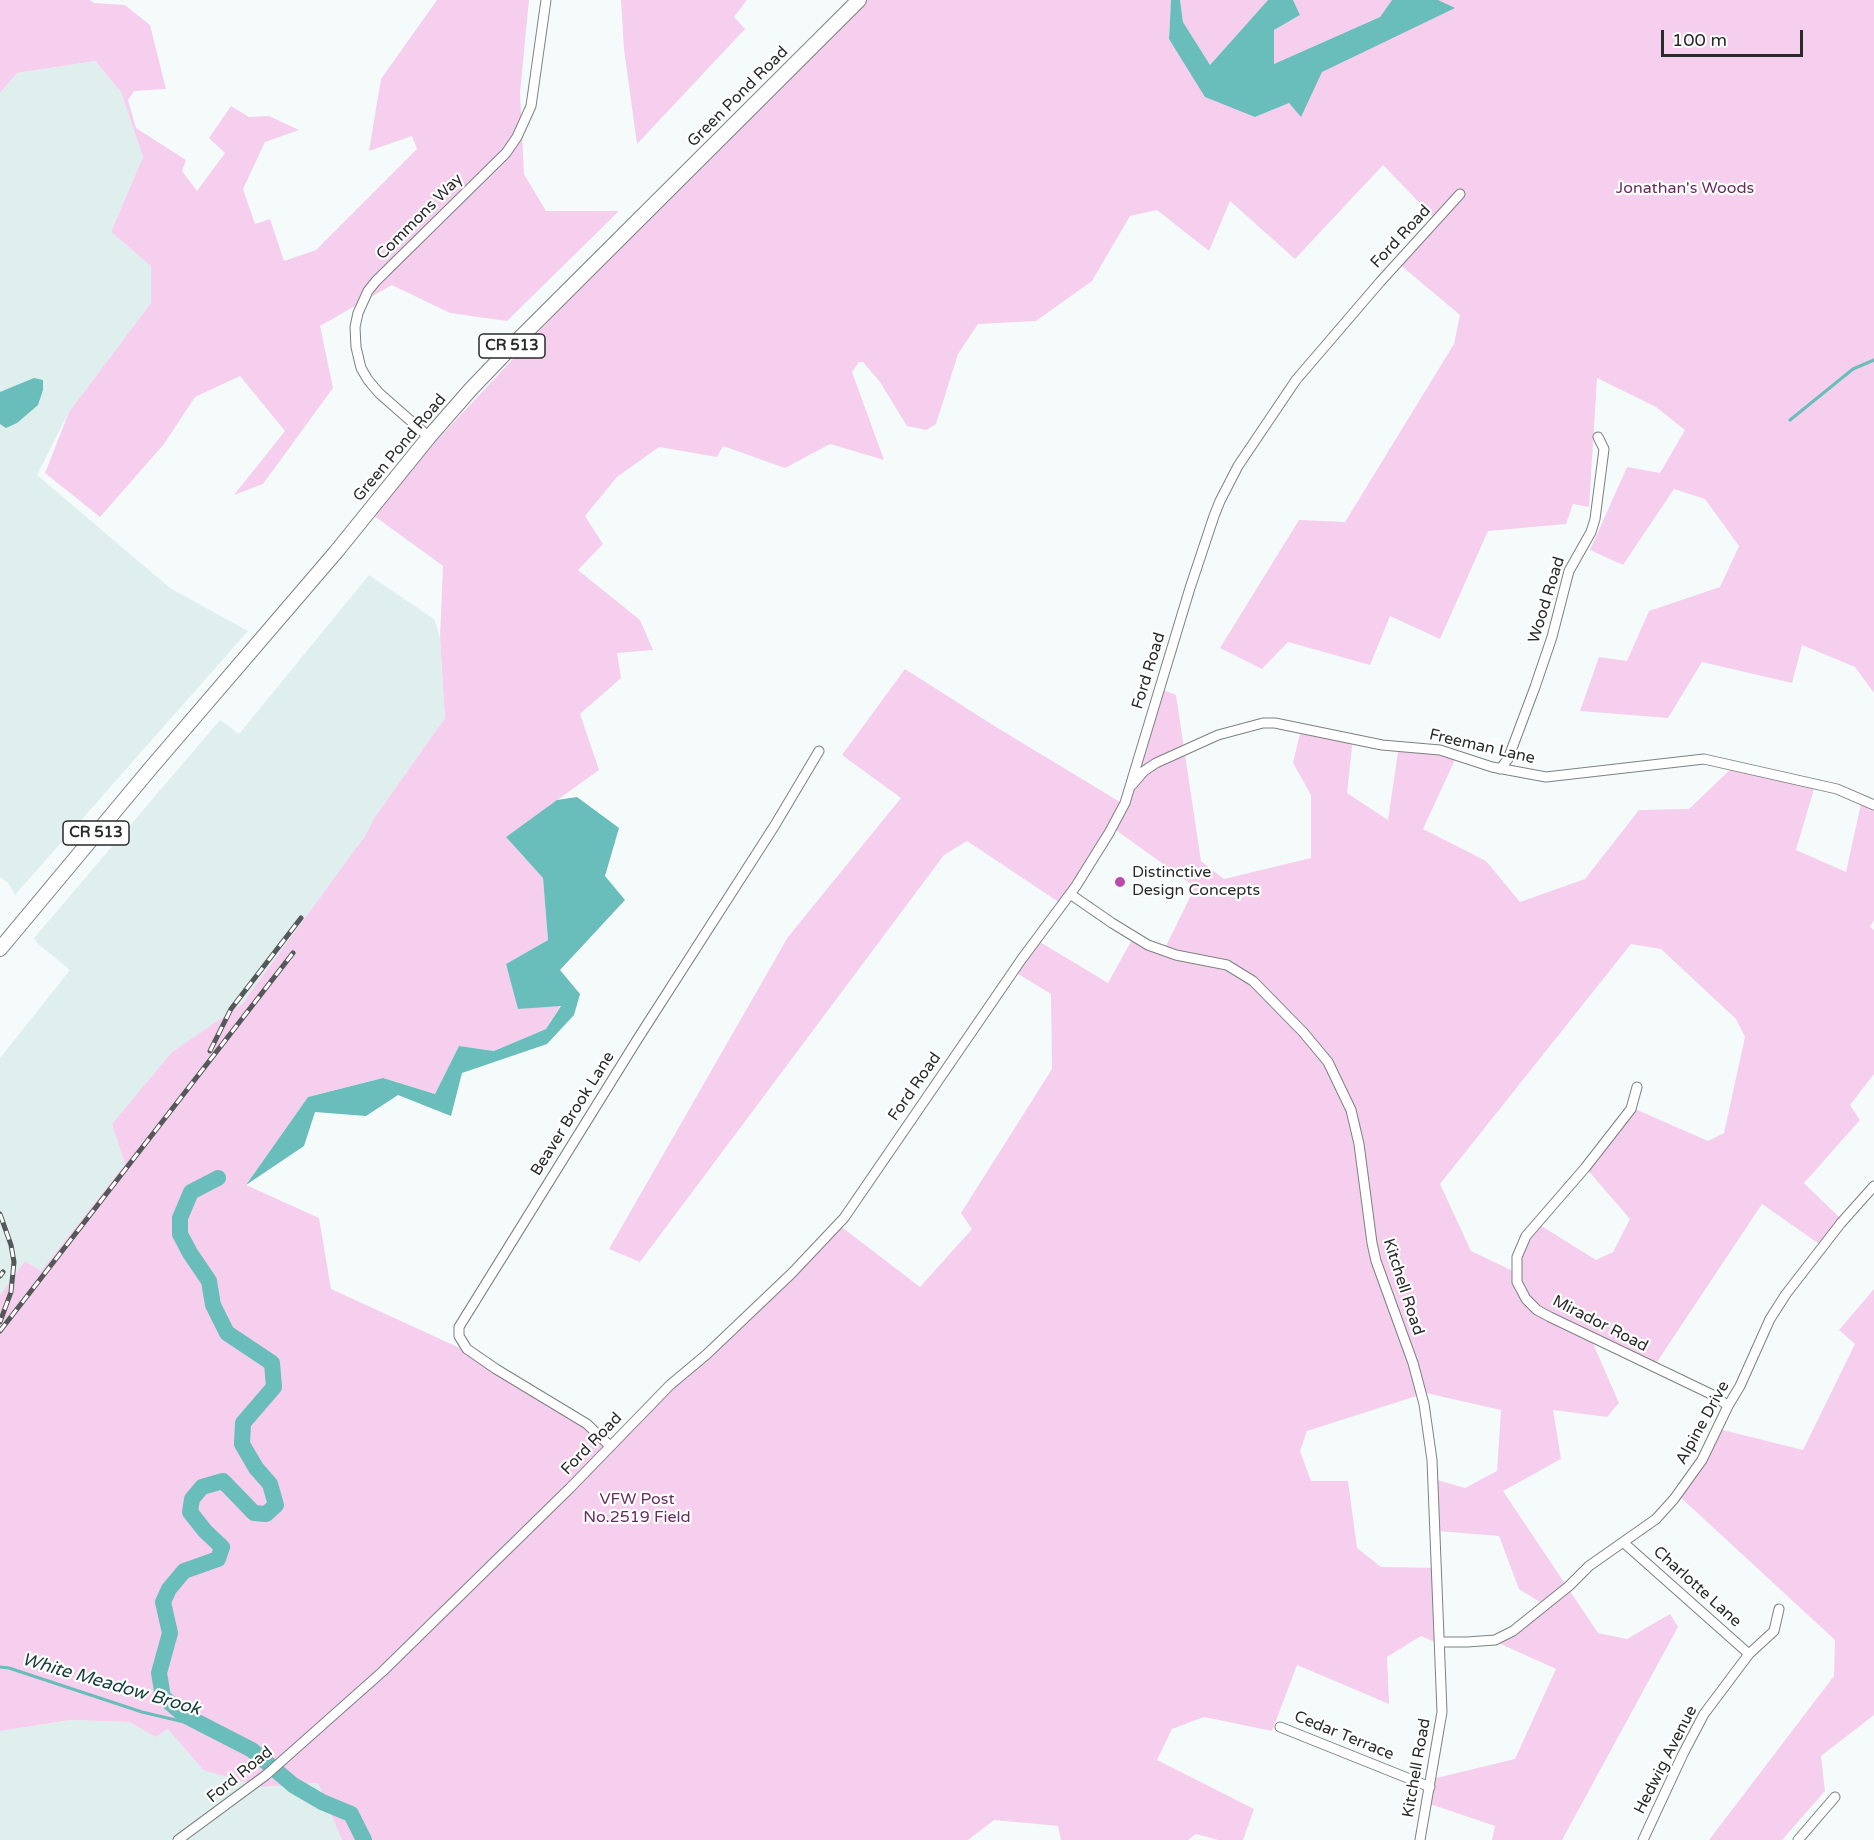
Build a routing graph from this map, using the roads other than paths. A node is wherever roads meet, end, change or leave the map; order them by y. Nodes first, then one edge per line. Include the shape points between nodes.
1 (546, 0) edge
2 (859, 0) edge
3 (1460, 194) dead end
4 (429, 437) junction
5 (1598, 437) dead end
6 (819, 751) dead end
7 (1500, 769) junction
8 (1130, 787) junction
9 (1874, 805) edge
10 (1070, 894) junction
11 (0, 949) edge
12 (1637, 1088) dead end
13 (1874, 1186) edge
14 (1728, 1406) junction
15 (610, 1446) junction
16 (1624, 1543) junction
17 (1779, 1609) dead end
18 (1440, 1642) junction
19 (1749, 1654) junction
20 (1280, 1727) dead end
21 (1430, 1787) junction
22 (1834, 1797) dead end
23 (178, 1840) edge
24 (1420, 1840) edge
25 (1643, 1840) edge
26 (1798, 1840) edge

1 - 4 street, Commons Way via 531,106 517,137 506,153 368,291 357,320 356,347 368,380
2 - 4 main road, Green Pond Road / CR 513 via 517,341
3 - 8 street, Ford Road via 1316,356 1269,417 1238,466 1220,501 1190,588
4 - 11 main road, Green Pond Road / CR 513
5 - 7 street, Wood Road via 1604,449 1595,519 1569,571 1535,687 1508,759
6 - 15 street, Beaver Brook Lane via 459,1327 459,1336 467,1349 587,1424
7 - 8 street, Freeman Lane via 1440,750 1382,745 1263,723 1218,735 1170,756 1144,771
7 - 9 street, Freeman Lane via 1546,777 1704,759 1837,789
8 - 10 street, Ford Road via 1109,833
10 - 15 street, Ford Road via 844,1218 792,1273
10 - 18 street, Kitchell Road via 1148,945 1227,965 1241,973 1303,1032 1338,1078 1356,1125 1376,1261 1424,1404 1431,1460
12 - 14 street, Mirador Road via 1631,1109 1526,1236 1517,1257 1517,1282 1537,1310 1715,1396
13 - 14 street, Alpine Drive via 1786,1294
14 - 16 street, Alpine Drive via 1702,1460 1674,1499 1656,1519
15 - 23 street, Ford Road via 382,1672 266,1775
16 - 18 street, Alpine Drive via 1588,1566 1569,1586 1495,1640
16 - 19 street, Charlotte Lane
17 - 19 street, Hedwig Avenue via 1774,1631
18 - 21 street, Kitchell Road via 1442,1712
19 - 25 street, Hedwig Avenue via 1704,1714
20 - 21 street, Cedar Terrace
21 - 24 street, Kitchell Road
22 - 26 street

